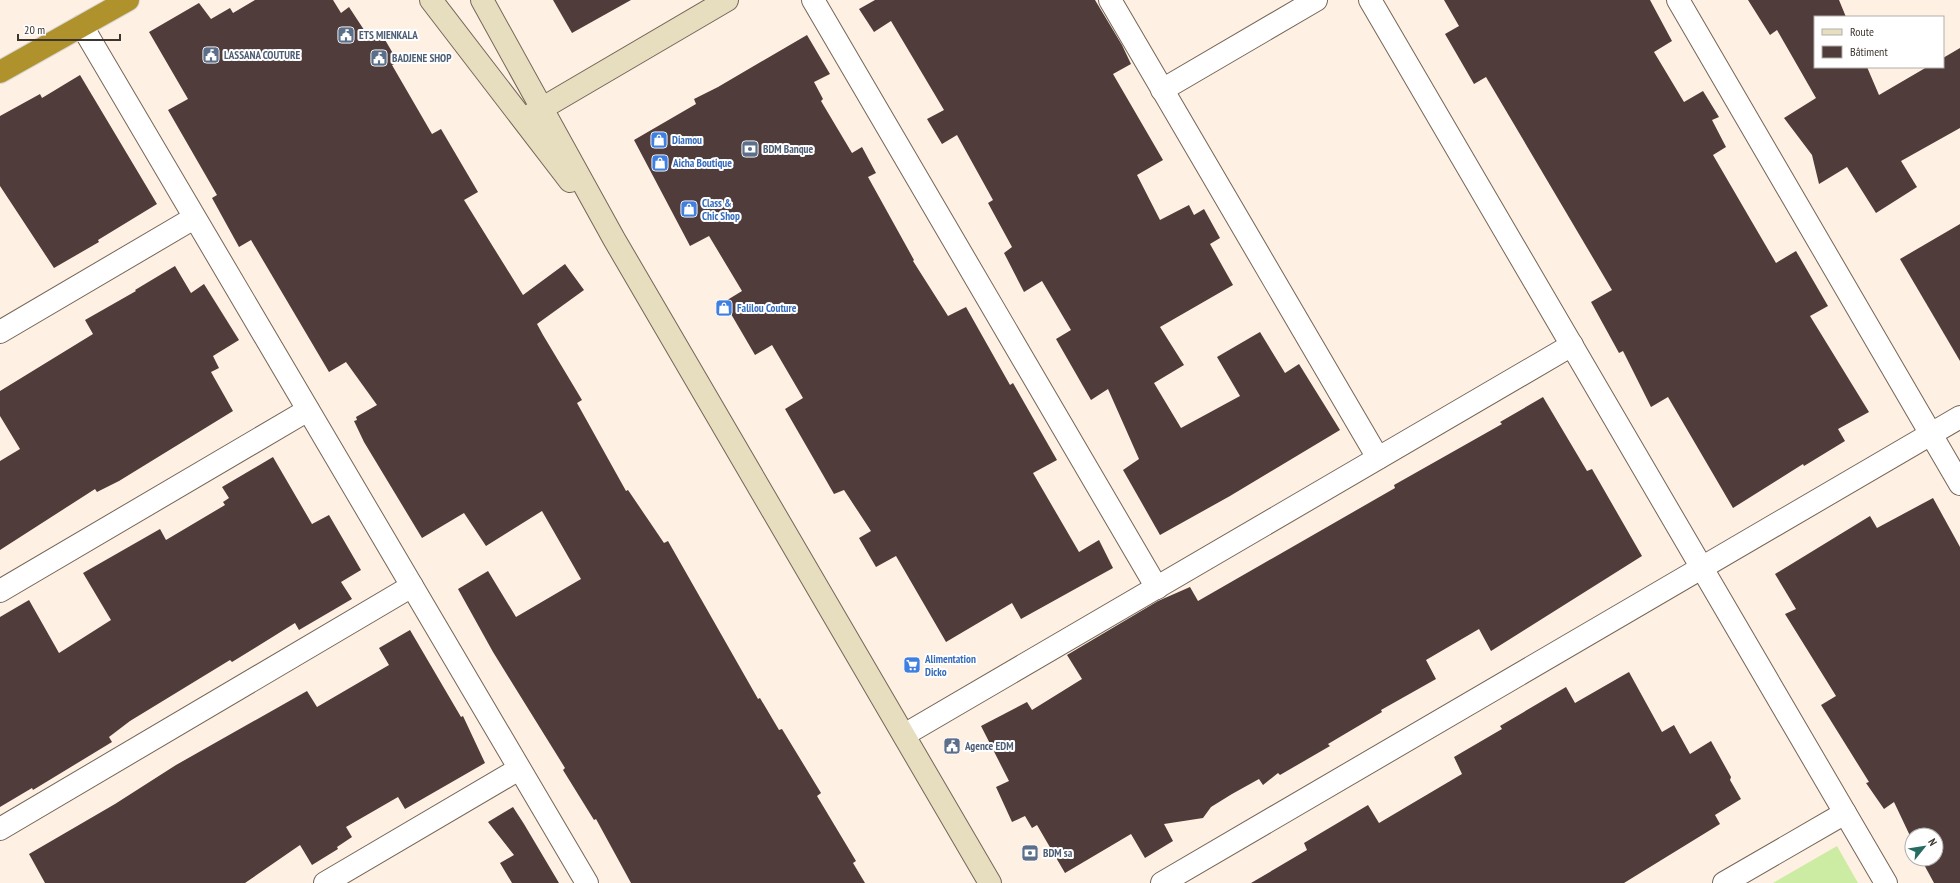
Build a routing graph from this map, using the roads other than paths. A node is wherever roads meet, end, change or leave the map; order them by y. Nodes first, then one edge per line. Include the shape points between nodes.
1 (128, 0) edge
2 (431, 0) edge
3 (482, 0) edge
4 (728, 0) edge
5 (813, 0) edge
6 (1110, 0) edge
7 (1316, 0) edge
8 (1370, 0) edge
9 (1678, 0) edge
10 (82, 26) junction
11 (0, 72) edge
12 (1162, 90) junction
13 (542, 108) junction
14 (522, 119) junction
15 (194, 218) junction
16 (614, 239) junction
17 (0, 332) edge
18 (1572, 345) junction
19 (308, 410) junction
20 (1960, 417) edge
21 (1932, 434) junction
22 (1378, 458) junction
23 (1960, 484) edge
24 (1702, 568) junction
25 (412, 586) junction
26 (1157, 588) junction
27 (0, 591) edge
28 (904, 735) junction
29 (519, 769) junction
30 (1845, 813) junction
31 (0, 829) edge
32 (325, 883) edge
33 (587, 883) edge
34 (990, 883) edge
35 (1162, 883) edge
36 (1724, 883) edge
37 (1886, 883) edge

1 - 10 highway
2 - 14 main road
3 - 13 main road
4 - 13 main road
5 - 26 street
6 - 12 street
7 - 12 street
8 - 18 street
9 - 21 street
10 - 11 highway
10 - 15 street
12 - 22 street
13 - 14 main road
13 - 16 main road
14 - 16 main road
15 - 17 street
15 - 19 street
16 - 28 main road
18 - 22 street
18 - 24 street
19 - 25 street
19 - 27 street
20 - 21 street
21 - 23 street
21 - 24 street
22 - 26 street
24 - 30 street
24 - 35 street
25 - 29 street
25 - 31 street
26 - 28 street
28 - 34 main road
29 - 32 street
29 - 33 street
30 - 36 street
30 - 37 street

